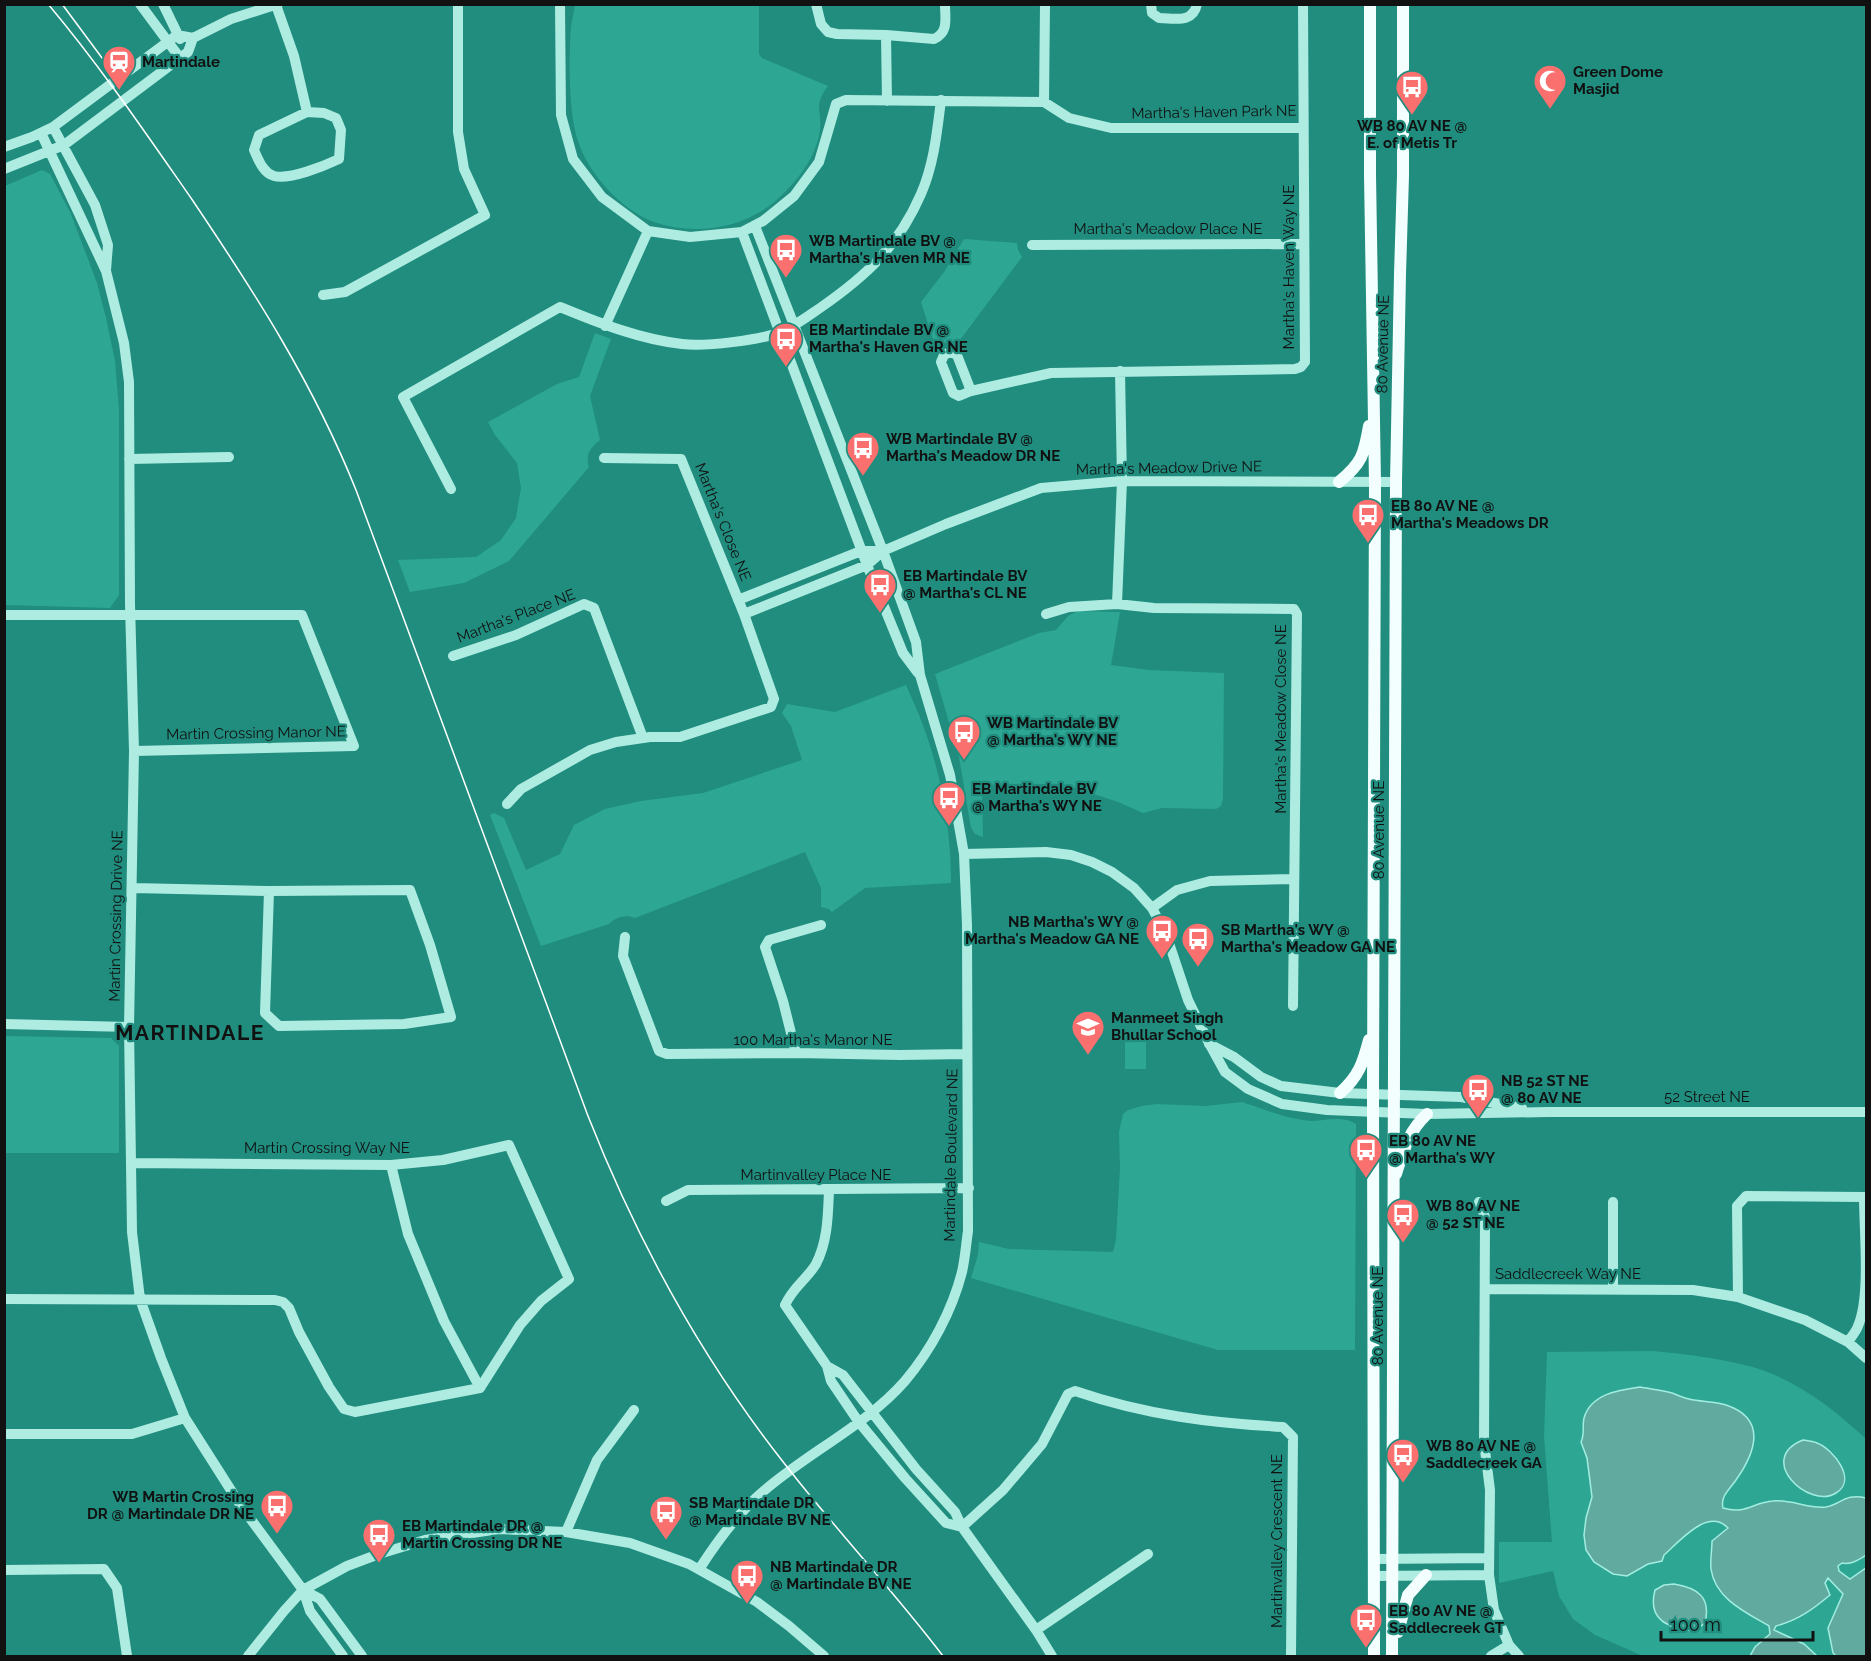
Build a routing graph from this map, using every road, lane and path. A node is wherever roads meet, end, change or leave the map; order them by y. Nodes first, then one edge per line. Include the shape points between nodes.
1 (140, 4) edge
2 (163, 4) edge
3 (458, 4) edge
4 (560, 4) edge
5 (816, 4) edge
6 (945, 4) edge
7 (1045, 4) edge
8 (1151, 4) edge
9 (1197, 4) edge
10 (1303, 4) edge
11 (1370, 4) edge
12 (1395, 4) edge
13 (1405, 4) edge
14 (277, 5) edge
15 (177, 35) junction
16 (886, 35) junction
17 (193, 38) junction
18 (168, 42) junction
19 (184, 55) junction
20 (941, 100) junction
21 (887, 101) junction
22 (1044, 102) junction
23 (307, 112) junction
24 (1403, 122) junction
25 (53, 127) junction
26 (1303, 128) junction
27 (41, 133) junction
28 (64, 145) junction
29 (4, 147) edge
30 (51, 151) junction
31 (4, 169) edge
32 (755, 226) junction
33 (648, 231) junction
34 (742, 232) junction
35 (1304, 244) junction
36 (1032, 245) dead end
37 (106, 271) junction
38 (323, 295) dead end
39 (605, 326) junction
40 (794, 326) junction
41 (779, 333) junction
42 (1120, 371) junction
43 (971, 391) dead end
44 (1374, 396) junction
45 (229, 457) dead end
46 (604, 458) dead end
47 (129, 459) junction
48 (1122, 481) junction
49 (1340, 482) junction
50 (1375, 482) junction
51 (1396, 482) junction
52 (451, 489) dead end
53 (861, 551) junction
54 (883, 551) junction
55 (867, 565) junction
56 (738, 600) junction
57 (1118, 604) junction
58 (744, 614) junction
59 (1046, 614) dead end
60 (4, 615) edge
61 (130, 615) junction
62 (453, 656) dead end
63 (920, 675) junction
64 (643, 738) junction
65 (134, 751) junction
66 (507, 804) dead end
67 (964, 854) junction
68 (1294, 879) junction
69 (133, 888) junction
70 (269, 891) junction
71 (1152, 908) junction
72 (821, 925) dead end
73 (625, 937) dead end
74 (1293, 1006) dead end
75 (1374, 1018) junction
76 (4, 1024) edge
77 (129, 1027) junction
78 (1209, 1044) junction
79 (796, 1053) junction
80 (967, 1054) junction
81 (1341, 1093) junction
82 (1373, 1094) junction
83 (1393, 1094) junction
84 (1373, 1112) junction
85 (1393, 1112) junction
86 (1548, 1112) junction
87 (1866, 1112) edge
88 (1427, 1114) junction
89 (132, 1163) junction
90 (391, 1165) junction
91 (1393, 1186) junction
92 (969, 1188) junction
93 (829, 1190) junction
94 (1865, 1197) edge
95 (666, 1201) dead end
96 (1479, 1202) dead end
97 (1613, 1202) dead end
98 (1485, 1289) junction
99 (1613, 1289) junction
100 (1738, 1297) junction
101 (4, 1299) edge
102 (140, 1299) junction
103 (1848, 1342) junction
104 (1866, 1358) edge
105 (827, 1365) junction
106 (480, 1388) junction
107 (634, 1410) dead end
108 (871, 1412) junction
109 (185, 1418) junction
110 (858, 1421) junction
111 (4, 1434) edge
112 (962, 1527) junction
113 (566, 1532) junction
114 (1148, 1554) dead end
115 (1489, 1558) junction
116 (1374, 1559) junction
117 (1392, 1559) junction
118 (700, 1568) junction
119 (4, 1570) edge
120 (1426, 1575) junction
121 (1489, 1575) junction
122 (1374, 1576) junction
123 (1392, 1576) junction
124 (303, 1590) junction
125 (1035, 1630) junction
126 (1509, 1646) junction
127 (127, 1656) edge
128 (248, 1656) edge
129 (343, 1656) edge
130 (363, 1656) edge
131 (824, 1656) edge
132 (1052, 1656) edge
133 (1291, 1656) edge
134 (1374, 1656) edge
135 (1393, 1656) edge
136 (1491, 1656) edge
137 (1519, 1656) edge

1 - 18 street
2 - 15 street
3 - 38 street via 458,132 464,169 485,215 345,292
4 - 33 street via 561,115 573,159 602,197
5 - 16 street via 821,24 828,32
6 - 16 street via 945,30 941,36 934,39
7 - 22 street
8 - 9 street via 1152,13 1159,18 1189,18
10 - 26 street, Martha's Haven Park NE
11 - 44 main road, 80 Avenue NE
12 - 24 main road
13 - 24 main road, 80 Avenue NE
14 - 17 street via 231,19
14 - 23 street
15 - 17 street
15 - 18 street
15 - 19 street
16 - 21 street
17 - 19 street
18 - 19 street
18 - 25 street
19 - 28 street
20 - 21 street
20 - 22 street
20 - 40 street via 934,150 922,193 900,235 851,286
21 - 32 street via 846,100 836,104 819,162 794,196
22 - 26 street, Martha's Haven Park NE via 1069,118 1111,128
23 - 23 street via 336,118 341,130 339,159 323,167 274,176 265,170 254,150 259,135
24 - 51 main road, 80 Avenue NE
25 - 27 street
25 - 28 street, Martin Crossing Drive NE
26 - 35 street, Martha's Haven Way NE
27 - 29 street
27 - 30 street, Martin Crossing Drive NE
28 - 30 street
28 - 37 street, Martin Crossing Drive NE via 95,205 108,245
30 - 31 street
30 - 37 street, Martin Crossing Drive NE
32 - 34 street
32 - 40 street, Martindale Boulevard NE
33 - 34 street via 690,237
33 - 39 street
34 - 41 street, Martindale Boulevard NE
35 - 36 street, Martha's Meadow Place NE
35 - 42 street, Martha's Haven Way NE via 1305,362 1301,367
37 - 47 street, Martin Crossing Drive NE via 129,382
39 - 41 street via 684,345
39 - 52 street via 560,307 403,397
40 - 41 street
40 - 54 street, Martindale Boulevard NE
41 - 53 street, Martindale Boulevard NE
42 - 43 street via 1051,373
42 - 48 street
44 - 49 main road via 1361,460
44 - 50 main road, 80 Avenue NE
45 - 47 street
46 - 56 street, Martha's Close NE via 681,459
47 - 61 street, Martin Crossing Drive NE
48 - 49 street, Martha's Meadow Drive NE
48 - 54 street, Martha's Meadow Drive NE via 1041,489
48 - 57 street
49 - 50 street, Martha's Meadow Drive NE
50 - 51 street, Martha's Meadow Drive NE
50 - 75 main road, 80 Avenue NE
51 - 83 main road, 80 Avenue NE
53 - 54 street, Martha's Close NE
53 - 55 street, Martindale Boulevard NE
53 - 56 street, Martha's Close NE
54 - 55 street
54 - 63 street, Martindale Boulevard NE via 916,642
55 - 58 street
55 - 63 street, Martindale Boulevard NE via 903,653
56 - 58 street, Martha's Close NE
57 - 59 street via 1069,607
57 - 68 street, Martha's Meadow Close NE via 1294,609
58 - 64 street, Martha's Close NE via 774,699 771,707 680,737
60 - 61 street
61 - 65 street, Martin Crossing Drive NE
61 - 65 street, Martin Crossing Manor NE via 302,615 354,746
62 - 64 street, Martha's Place NE via 516,635 584,604 594,609
63 - 67 street, Martindale Boulevard NE via 950,774
64 - 66 street via 590,750 521,789
65 - 69 street, Martin Crossing Drive NE
67 - 71 street, 52 Street NE via 1071,855 1112,872
67 - 80 street, Martindale Boulevard NE
68 - 71 street via 1210,881 1177,890
68 - 74 street, Martha's Meadow Close NE
69 - 70 street
69 - 77 street, Martin Crossing Drive NE
70 - 70 street via 410,890 451,1017 404,1024 279,1026 265,1013
71 - 78 street, 52 Street NE
72 - 79 street via 769,940 765,947
73 - 79 street, 100 Martha's Manor NE via 623,956 659,1051
75 - 81 main road via 1362,1066
75 - 82 main road, 80 Avenue NE
76 - 77 street
77 - 89 street, Martin Crossing Drive NE
78 - 81 street, 52 Street NE via 1281,1086
78 - 84 street, 52 Street NE via 1225,1071 1248,1089 1282,1104
79 - 80 street, 100 Martha's Manor NE
80 - 92 street, Martindale Boulevard NE
81 - 82 street, 52 Street NE
82 - 83 street, 52 Street NE
82 - 84 main road, 80 Avenue NE
83 - 85 main road, 80 Avenue NE
83 - 86 street, 52 Street NE via 1461,1097
84 - 85 street, 52 Street NE
84 - 116 main road, 80 Avenue NE
85 - 88 street, 52 Street NE
85 - 91 main road, 80 Avenue NE
86 - 87 street, 52 Street NE
86 - 88 street, 52 Street NE
88 - 91 main road via 1405,1144
89 - 90 street, Martin Crossing Way NE
89 - 102 street, Martin Crossing Drive NE via 132,1232
90 - 106 street via 408,1234 444,1321
90 - 106 street, Martin Crossing Way NE via 443,1160 509,1145 569,1279 541,1301 520,1325
91 - 117 main road, 80 Avenue NE
92 - 93 street, Martinvalley Place NE
92 - 108 street, Martindale Boulevard NE via 962,1272 950,1308 904,1381
93 - 95 street, Martinvalley Place NE via 688,1190
93 - 105 street via 827,1230 816,1264 785,1305
94 - 100 street via 1746,1196 1737,1206
94 - 103 street via 1863,1310
96 - 98 street via 1485,1217
97 - 99 street
98 - 99 street, Saddlecreek Way NE
98 - 115 street, Saddlecreek Way NE via 1484,1442 1490,1490
99 - 100 street, Saddlecreek Way NE via 1693,1290
100 - 103 street, Saddlecreek Way NE via 1805,1320
101 - 102 street
102 - 106 street via 283,1302 328,1387 344,1409 355,1412
102 - 109 street, Martin Crossing Drive NE
103 - 104 street, Saddlecreek Way NE
105 - 108 street via 843,1376
105 - 110 street via 831,1381
107 - 113 street via 597,1460
108 - 110 street, Martindale Boulevard NE
108 - 112 street via 955,1512
109 - 111 street via 132,1434
109 - 124 street, Martin Crossing Drive NE via 241,1506
110 - 112 street via 946,1523
110 - 118 street, Martindale Boulevard NE via 758,1496 729,1527
112 - 125 street
112 - 133 street, Martinvalley Crescent NE via 1003,1490 1042,1444 1068,1394 1076,1391 1163,1415 1283,1427 1293,1437
113 - 118 street via 630,1543
113 - 124 street via 499,1529 425,1540 347,1566
114 - 125 street
115 - 117 street
115 - 121 street, Saddlecreek Way NE
116 - 117 street
116 - 122 main road, 80 Avenue NE
117 - 123 main road, 80 Avenue NE
118 - 131 street via 758,1602
119 - 127 street via 104,1569 117,1588
120 - 121 street
120 - 123 street
120 - 135 main road via 1408,1595
121 - 126 street, Saddlecreek Way NE via 1494,1610
122 - 123 street
122 - 134 main road, 80 Avenue NE
123 - 135 main road, 80 Avenue NE
124 - 128 street
124 - 129 street, Martin Crossing Drive NE via 310,1611
124 - 130 street, Martin Crossing Drive NE via 320,1599
125 - 132 street
126 - 136 street
126 - 137 street, Saddlecreek Way NE

